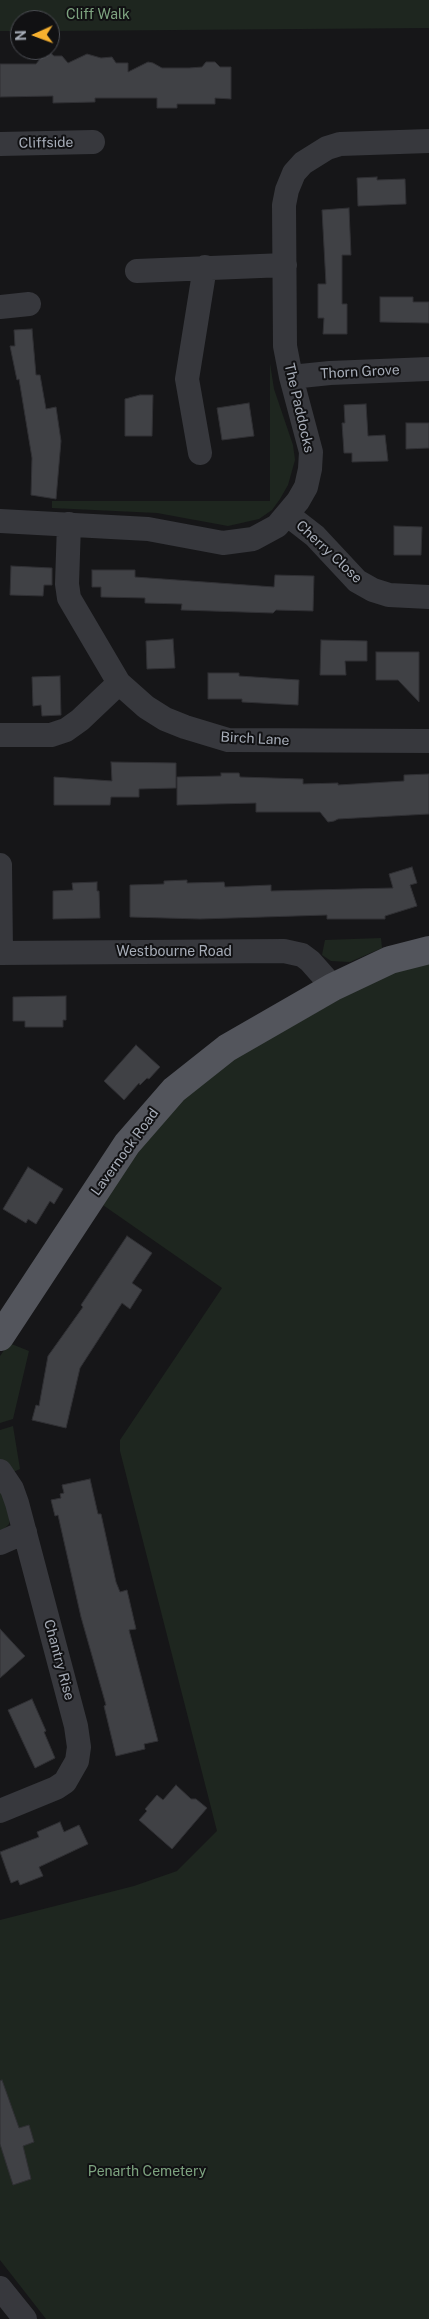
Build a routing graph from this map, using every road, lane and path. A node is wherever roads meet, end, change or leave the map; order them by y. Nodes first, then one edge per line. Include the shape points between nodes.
1 (429, 141) edge
2 (93, 142) dead end
3 (0, 144) edge
4 (285, 265) junction
5 (205, 267) junction
6 (136, 272) dead end
7 (29, 304) dead end
8 (0, 307) edge
9 (429, 369) edge
10 (290, 378) junction
11 (200, 454) dead end
12 (288, 515) junction
13 (0, 521) edge
14 (69, 524) junction
15 (429, 597) edge
16 (119, 683) junction
17 (0, 735) edge
18 (429, 741) edge
19 (0, 865) edge
20 (429, 950) edge
21 (0, 952) edge
22 (333, 987) junction
23 (0, 1337) edge
24 (0, 1471) edge
25 (25, 1532) junction
26 (0, 1543) edge
27 (0, 1811) edge
28 (4, 2299) edge
29 (25, 2319) edge

1 - 4 street, The Paddocks via 340,144 303,163 294,174 284,205
2 - 3 street, Cliffside
4 - 5 street
4 - 10 street, The Paddocks via 286,346
5 - 6 street
5 - 11 street via 187,379
7 - 8 street
9 - 10 street, Thorn Grove via 330,372
10 - 12 street, The Paddocks via 306,430 310,461 306,487
12 - 14 street, The Paddocks via 266,534 239,542 206,541 148,528
12 - 15 street, Cherry Close via 315,536 357,581 388,596
13 - 14 street, The Paddocks
14 - 16 street, Birch Lane via 69,598
16 - 17 street via 66,730 51,735
16 - 18 street, Birch Lane via 146,707 165,718 228,740
19 - 21 street
20 - 22 main road, Lavernock Road via 390,960
21 - 22 street, Westbourne Road via 284,951 302,955
22 - 23 main road, Lavernock Road via 227,1048 189,1076 164,1100 127,1144
24 - 25 street, Chantry Rise via 12,1489
25 - 26 street
25 - 27 street, Chantry Rise via 79,1747 77,1761 64,1782
28 - 29 street

